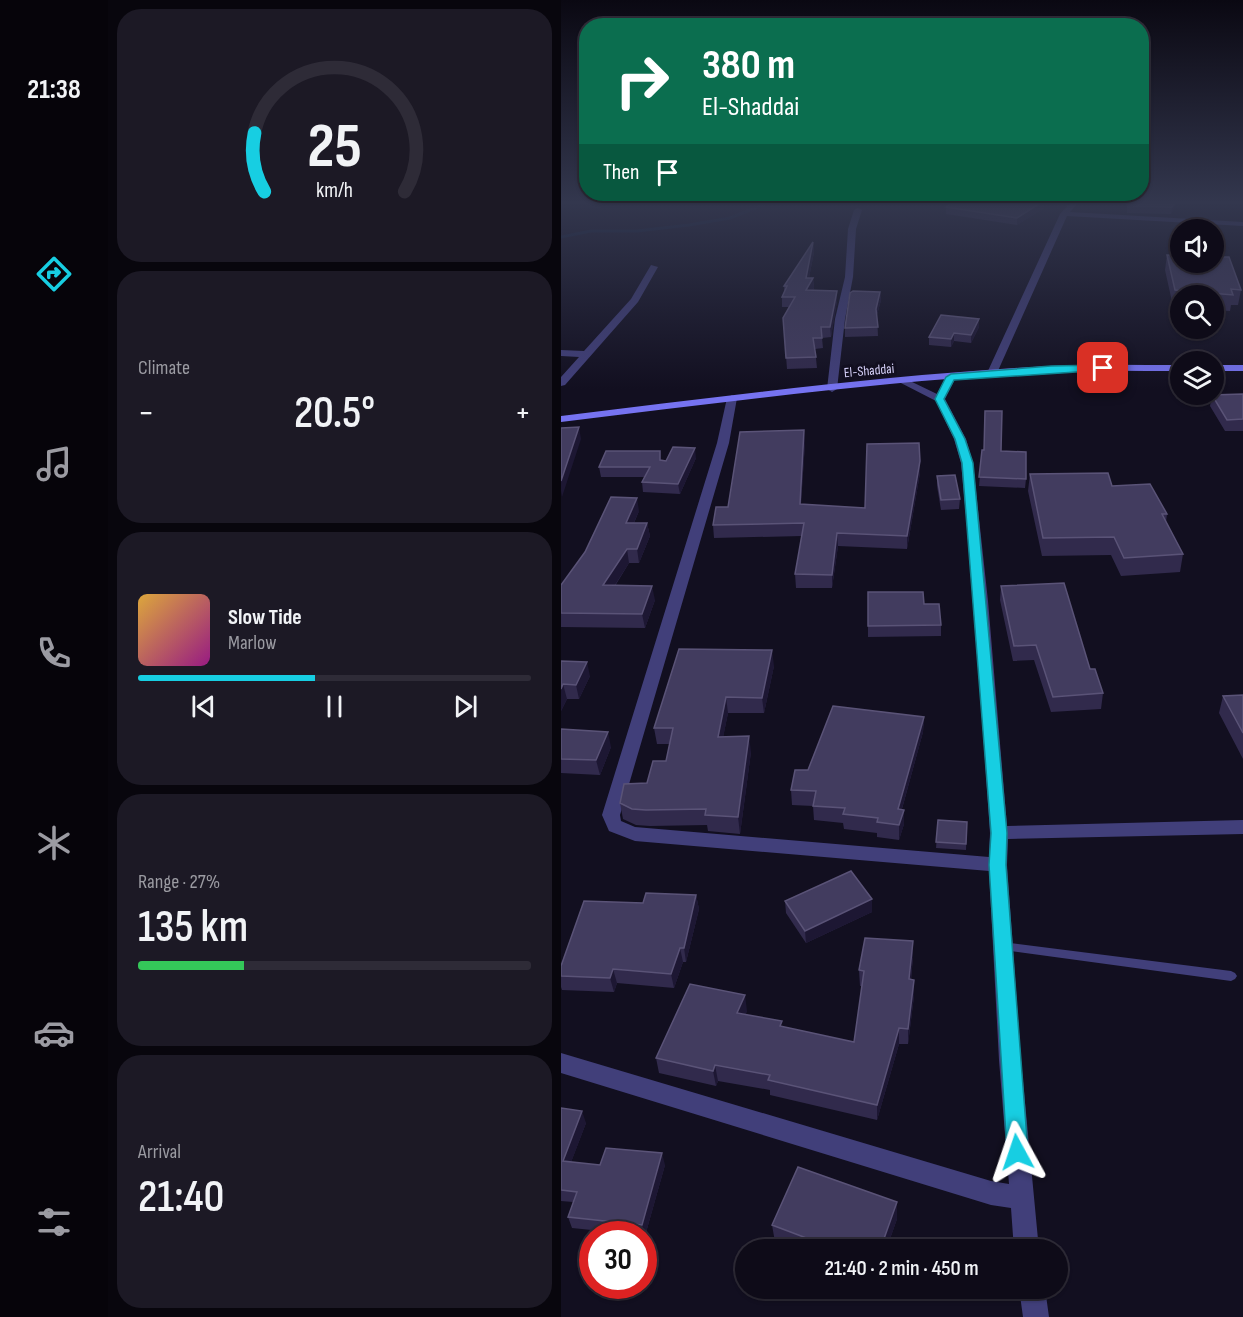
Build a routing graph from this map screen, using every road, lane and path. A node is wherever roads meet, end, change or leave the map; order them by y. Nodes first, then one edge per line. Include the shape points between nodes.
1 (850, 265) edge
2 (1041, 265) edge
3 (654, 267) dead end
4 (561, 353) edge
5 (585, 354) junction
6 (1170, 368) edge
7 (1224, 368) edge
8 (1243, 368) edge
9 (992, 373) junction
10 (951, 377) junction
11 (903, 382) junction
12 (561, 383) edge
13 (832, 388) junction
14 (732, 398) junction
15 (940, 399) junction
16 (561, 419) edge
17 (1243, 827) edge
18 (999, 833) junction
19 (998, 865) junction
20 (1003, 946) junction
21 (1231, 976) dead end
22 (561, 1063) edge
23 (1021, 1198) junction
24 (1026, 1239) edge
25 (1034, 1299) edge
26 (1036, 1317) edge

1 - 13 street
2 - 9 street
3 - 5 street via 635,300
4 - 5 street
5 - 12 street
6 - 9 street, El-Shaddai
7 - 8 street
9 - 10 street, El-Shaddai
10 - 11 street, El-Shaddai
10 - 15 street
11 - 13 street, El-Shaddai
11 - 15 street
13 - 14 street, El-Shaddai
14 - 16 street, El-Shaddai
14 - 19 street via 723,443 611,822 617,830 635,834
15 - 18 street via 967,463
17 - 18 street
18 - 19 street
19 - 20 street
20 - 21 lane
20 - 23 street
22 - 23 street via 991,1193
23 - 24 street
25 - 26 street

